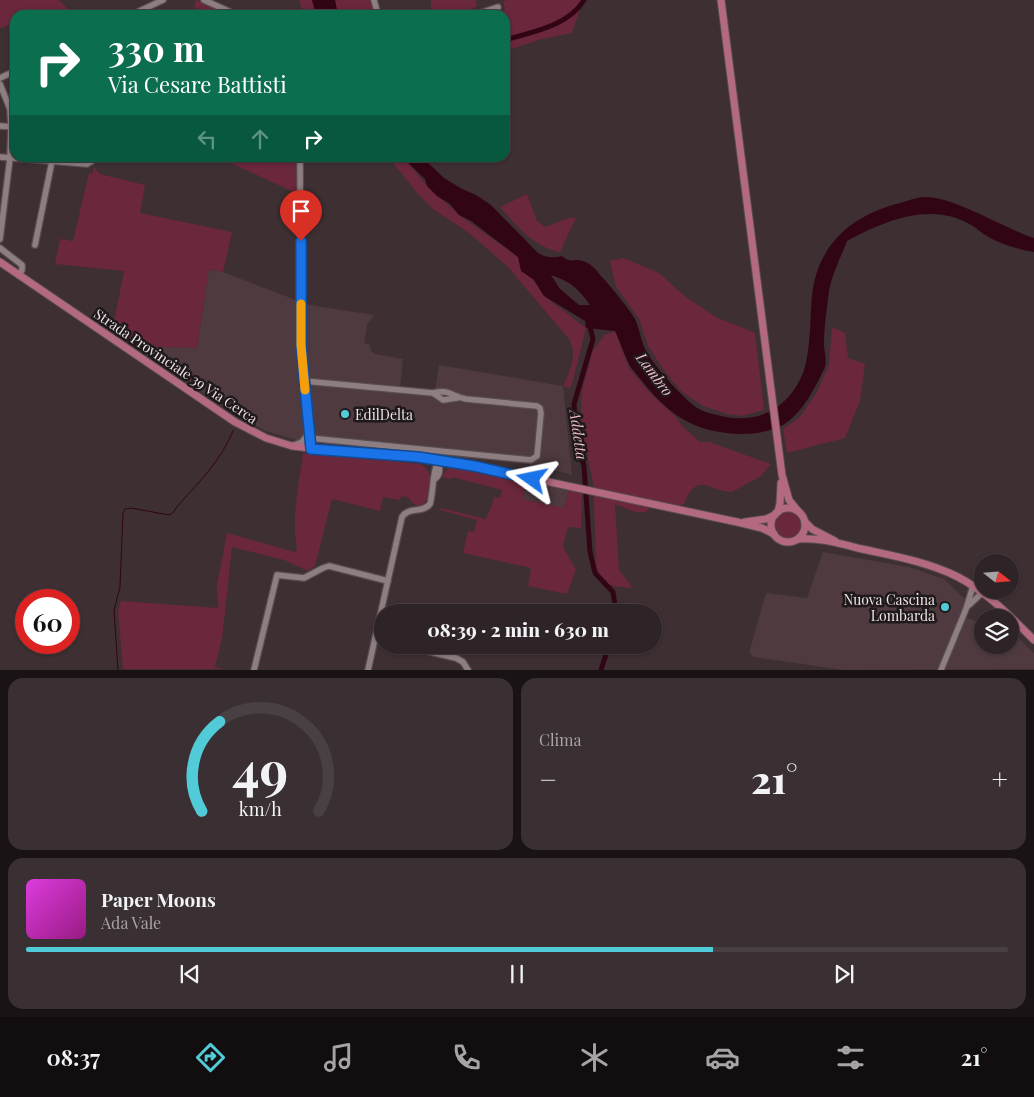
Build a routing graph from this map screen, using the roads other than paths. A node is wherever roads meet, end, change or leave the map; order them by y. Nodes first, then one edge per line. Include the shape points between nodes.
1 (163, 0) edge
2 (205, 0) edge
3 (721, 0) edge
4 (498, 8) dead end
5 (142, 10) edge
6 (226, 10) edge
7 (492, 10) edge
8 (0, 84) edge
9 (10, 108) edge
10 (0, 157) edge
11 (10, 158) joint
12 (52, 162) edge
13 (300, 162) edge
14 (0, 239) edge
15 (35, 246) dead end
16 (0, 248) edge
17 (0, 262) edge
18 (19, 275) junction
19 (304, 381) junction
20 (309, 435) junction
21 (292, 446) junction
22 (311, 449) junction
23 (438, 461) junction
24 (782, 475) junction
25 (798, 511) junction
26 (776, 513) junction
27 (737, 522) junction
28 (805, 522) junction
29 (774, 534) junction
30 (798, 539) junction
31 (845, 545) junction
32 (388, 581) junction
33 (973, 586) joint
34 (974, 599) edge
35 (990, 599) edge
36 (383, 604) edge
37 (966, 609) junction
38 (1034, 640) edge
39 (374, 643) edge
40 (439, 654) edge
41 (254, 670) edge
42 (368, 670) edge
43 (468, 670) edge
44 (941, 670) edge

1 - 5 street
2 - 6 street
3 - 24 main road
4 - 7 street
8 - 9 street
10 - 11 street
11 - 14 street
12 - 15 street
13 - 19 street
16 - 18 street via 22,265
17 - 18 main road, Strada Provinciale 39 Via Cerca
18 - 21 main road, Strada Provinciale 39 Via Cerca via 235,422 260,436
19 - 20 street
19 - 20 street via 433,393 443,400 457,398 537,406 541,412 537,456 531,460
20 - 21 street
20 - 22 street
21 - 22 main road, Strada Provinciale 39 Via Cerca
22 - 23 main road, Strada Provinciale 39 Via Cerca
23 - 27 main road, Strada Provinciale 39 Via Cerca
23 - 32 street via 440,469 428,507 411,510 402,517
24 - 25 main road via 789,500
24 - 26 main road
25 - 26 main road, Strada Provinciale 39 Via Cerca via 788,508
25 - 28 main road, Strada Provinciale 39 Via Cerca
26 - 27 main road, Strada Provinciale 39 Via Cerca via 759,520
26 - 29 main road via 772,526
27 - 29 main road, Strada Provinciale 39 Via Cerca
28 - 30 main road via 804,532
28 - 31 main road, Strada Provinciale 39 Via Cerca via 812,529
29 - 30 main road, Strada Provinciale 39 Via Cerca via 782,541
30 - 31 main road, Strada Provinciale 39 Via Cerca
31 - 33 main road, Strada Provinciale 39 Via Cerca via 929,565
32 - 36 street
32 - 41 street via 329,566 304,578 277,575
33 - 37 street
34 - 37 street
35 - 38 main road, Strada Provinciale 39 Via Cerca
37 - 44 street
39 - 42 street
40 - 43 street via 456,658

